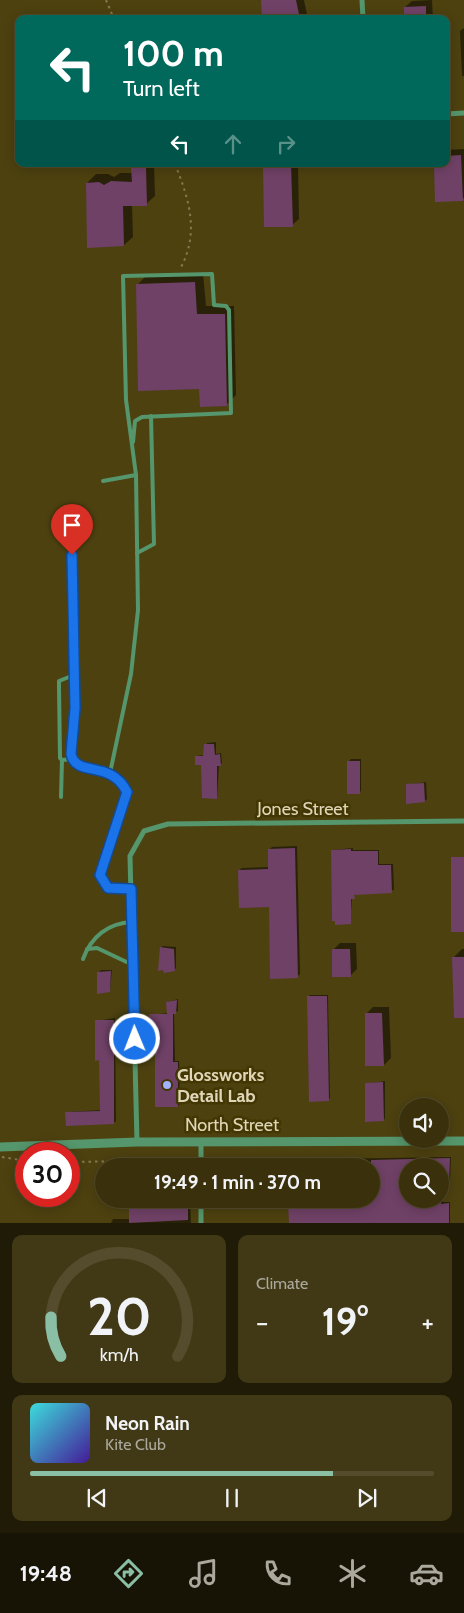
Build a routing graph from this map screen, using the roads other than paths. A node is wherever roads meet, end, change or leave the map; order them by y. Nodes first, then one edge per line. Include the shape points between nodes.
1 (362, 0) edge
2 (363, 15) edge
3 (464, 113) edge
4 (450, 114) edge
5 (152, 416) junction
6 (133, 442) junction
7 (136, 475) junction
8 (103, 481) dead end
9 (137, 553) junction
10 (72, 555) dead end
11 (74, 675) junction
12 (72, 759) junction
13 (62, 760) junction
14 (110, 773) junction
15 (61, 796) dead end
16 (464, 821) edge
17 (131, 889) junction
18 (132, 922) junction
19 (87, 949) junction
20 (84, 959) dead end
21 (133, 965) junction
22 (464, 1141) edge
23 (137, 1142) junction
24 (201, 1142) junction
25 (0, 1147) edge
26 (201, 1158) edge
27 (201, 1208) edge
28 (201, 1223) edge

1 - 2 street
3 - 4 street
5 - 6 lane via 135,422
5 - 6 lane via 231,413 228,307 214,305 212,274 123,276 124,382
5 - 9 lane via 154,544
6 - 7 lane
7 - 8 lane
7 - 9 lane
9 - 14 lane via 138,610 134,653
10 - 11 lane
11 - 12 lane
11 - 13 lane via 60,681 59,752
12 - 13 lane
12 - 14 lane via 77,766
13 - 15 lane
14 - 17 lane via 127,792 100,875 108,888
16 - 17 street, Jones Street via 168,824 144,831 130,856
17 - 18 street
18 - 19 lane via 100,933 90,941
18 - 21 street
19 - 20 lane
19 - 21 lane via 97,948
21 - 23 street
22 - 24 street, North Street
23 - 24 street, North Street
23 - 25 street, North Street
24 - 26 street
27 - 28 street

